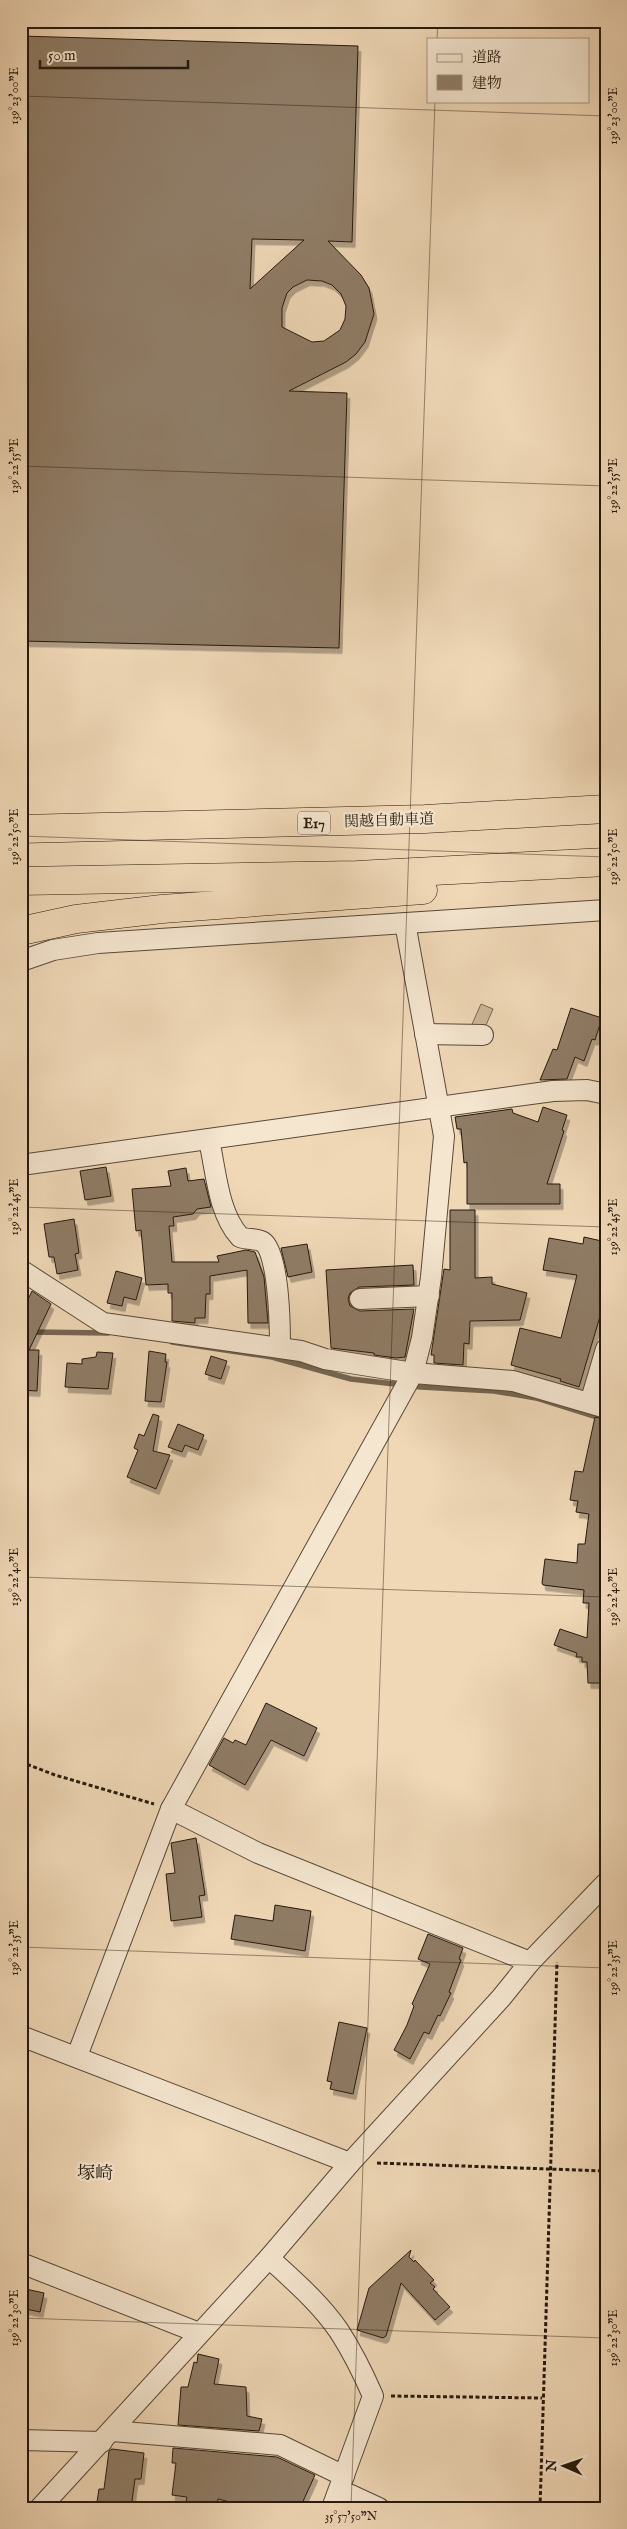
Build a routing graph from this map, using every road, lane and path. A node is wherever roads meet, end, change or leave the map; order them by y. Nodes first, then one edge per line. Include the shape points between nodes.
1 (606, 809) edge
2 (21, 820) edge
3 (137, 828) junction
4 (21, 829) edge
5 (601, 862) edge
6 (21, 881) edge
7 (606, 910) edge
8 (404, 923) junction
9 (21, 931) edge
10 (21, 962) edge
11 (424, 1034) junction
12 (483, 1035) dead end
13 (606, 1094) edge
14 (439, 1107) junction
15 (209, 1140) junction
16 (21, 1165) edge
17 (21, 1270) edge
18 (428, 1296) junction
19 (360, 1299) dead end
20 (280, 1348) junction
21 (606, 1349) edge
22 (410, 1380) junction
23 (598, 1406) edge
24 (21, 1762) edge
25 (171, 1809) junction
26 (606, 1883) edge
27 (554, 1939) junction
28 (530, 1962) junction
29 (21, 2036) edge
30 (77, 2056) junction
31 (350, 2162) junction
32 (549, 2170) junction
33 (606, 2171) edge
34 (269, 2258) junction
35 (21, 2263) edge
36 (200, 2334) junction
37 (373, 2396) junction
38 (542, 2398) junction
39 (107, 2436) junction
40 (21, 2440) edge
41 (339, 2491) edge
42 (40, 2508) edge
43 (379, 2508) edge
44 (540, 2508) edge

1 - 3 highway, 関越自動車道 / E17 via 425,819
2 - 3 highway
3 - 4 highway, 関越自動車道 / E17
5 - 6 highway via 357,875
5 - 9 highway via 544,876 347,896 162,909
7 - 8 street
8 - 10 street via 98,944 53,950
8 - 11 street
11 - 12 street
11 - 14 street
13 - 14 street via 587,1090 553,1091
14 - 15 street
14 - 18 street via 444,1136 443,1154
15 - 16 street
15 - 20 street via 232,1228 240,1238 261,1241 268,1247 279,1294
17 - 20 street via 102,1323
18 - 19 street
18 - 22 street via 422,1338
20 - 22 street
21 - 23 street
22 - 23 street via 513,1381
22 - 25 street
24 - 25 path
25 - 28 street via 258,1853
25 - 30 street
26 - 27 street
27 - 28 street
27 - 32 path via 558,1970
28 - 31 street via 501,1998
29 - 30 street
30 - 31 street
31 - 32 path
31 - 34 street
32 - 33 path
32 - 38 path
34 - 36 street
34 - 37 street via 308,2295 338,2330
35 - 36 street
36 - 39 street
37 - 38 path
37 - 41 street
38 - 44 path
39 - 40 street
39 - 41 street via 280,2445
39 - 42 street
41 - 43 street

